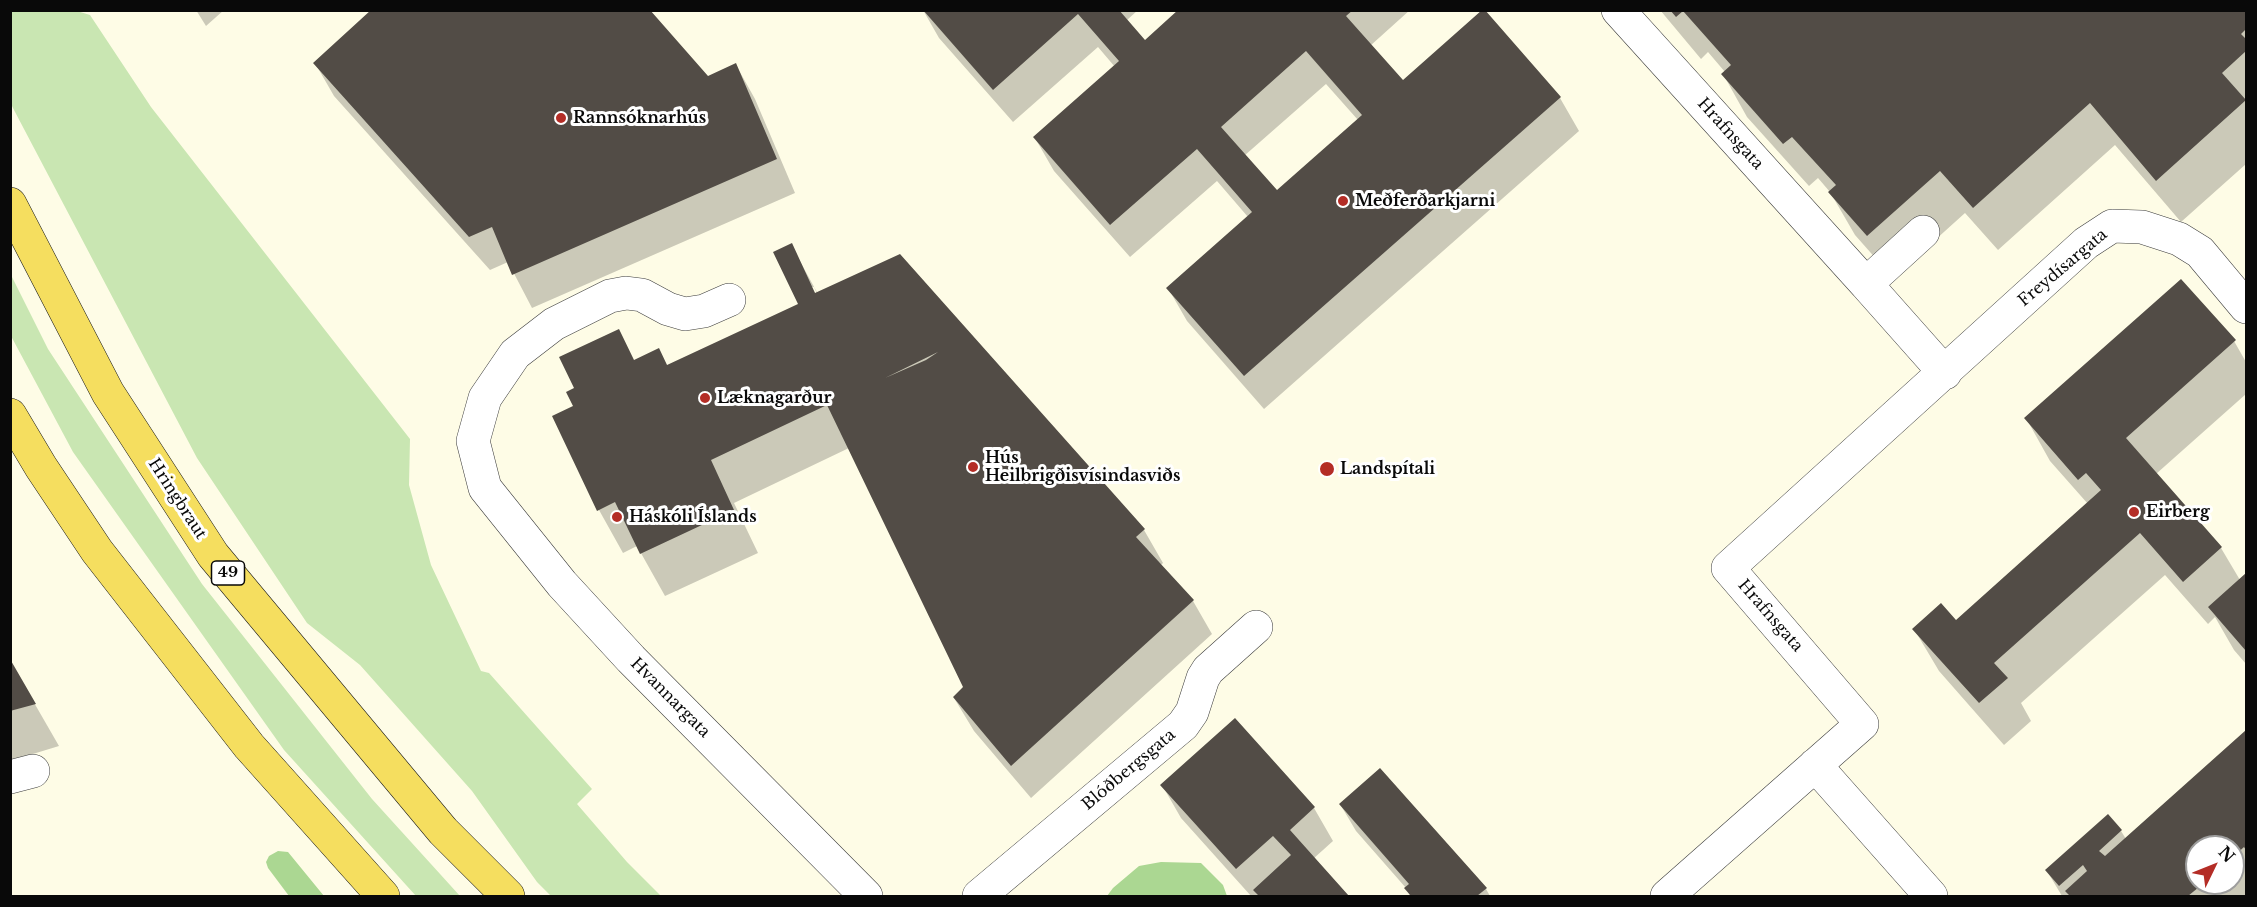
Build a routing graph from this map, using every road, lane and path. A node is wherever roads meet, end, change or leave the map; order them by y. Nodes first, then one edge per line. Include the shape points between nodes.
1 (1618, 10) edge
2 (10, 204) edge
3 (1923, 232) dead end
4 (1866, 284) junction
5 (729, 300) dead end
6 (2247, 307) edge
7 (1945, 373) junction
8 (10, 415) edge
9 (1256, 627) dead end
10 (1815, 765) junction
11 (383, 897) edge
12 (508, 897) edge
13 (866, 897) edge
14 (979, 897) edge
15 (1667, 897) edge
16 (1931, 897) edge

1 - 4 street, Hrafnsgata
2 - 12 main road, Hringbraut / 49 via 108,393 213,555 443,831
3 - 4 street
4 - 7 street, Hrafnsgata
5 - 13 street, Hvannargata via 685,314 642,295 626,293 610,296 554,324 515,354 485,398 473,441 486,488 562,584
6 - 7 street, Freydísargata via 2200,252 2179,239 2142,227 2112,226 2086,243
7 - 10 street, Hrafnsgata via 1728,568 1862,724
8 - 11 main road via 97,551 249,746
9 - 14 street, Blóðbergsgata via 1208,670 1183,725
10 - 15 street, Hrafnsgata
10 - 16 street

